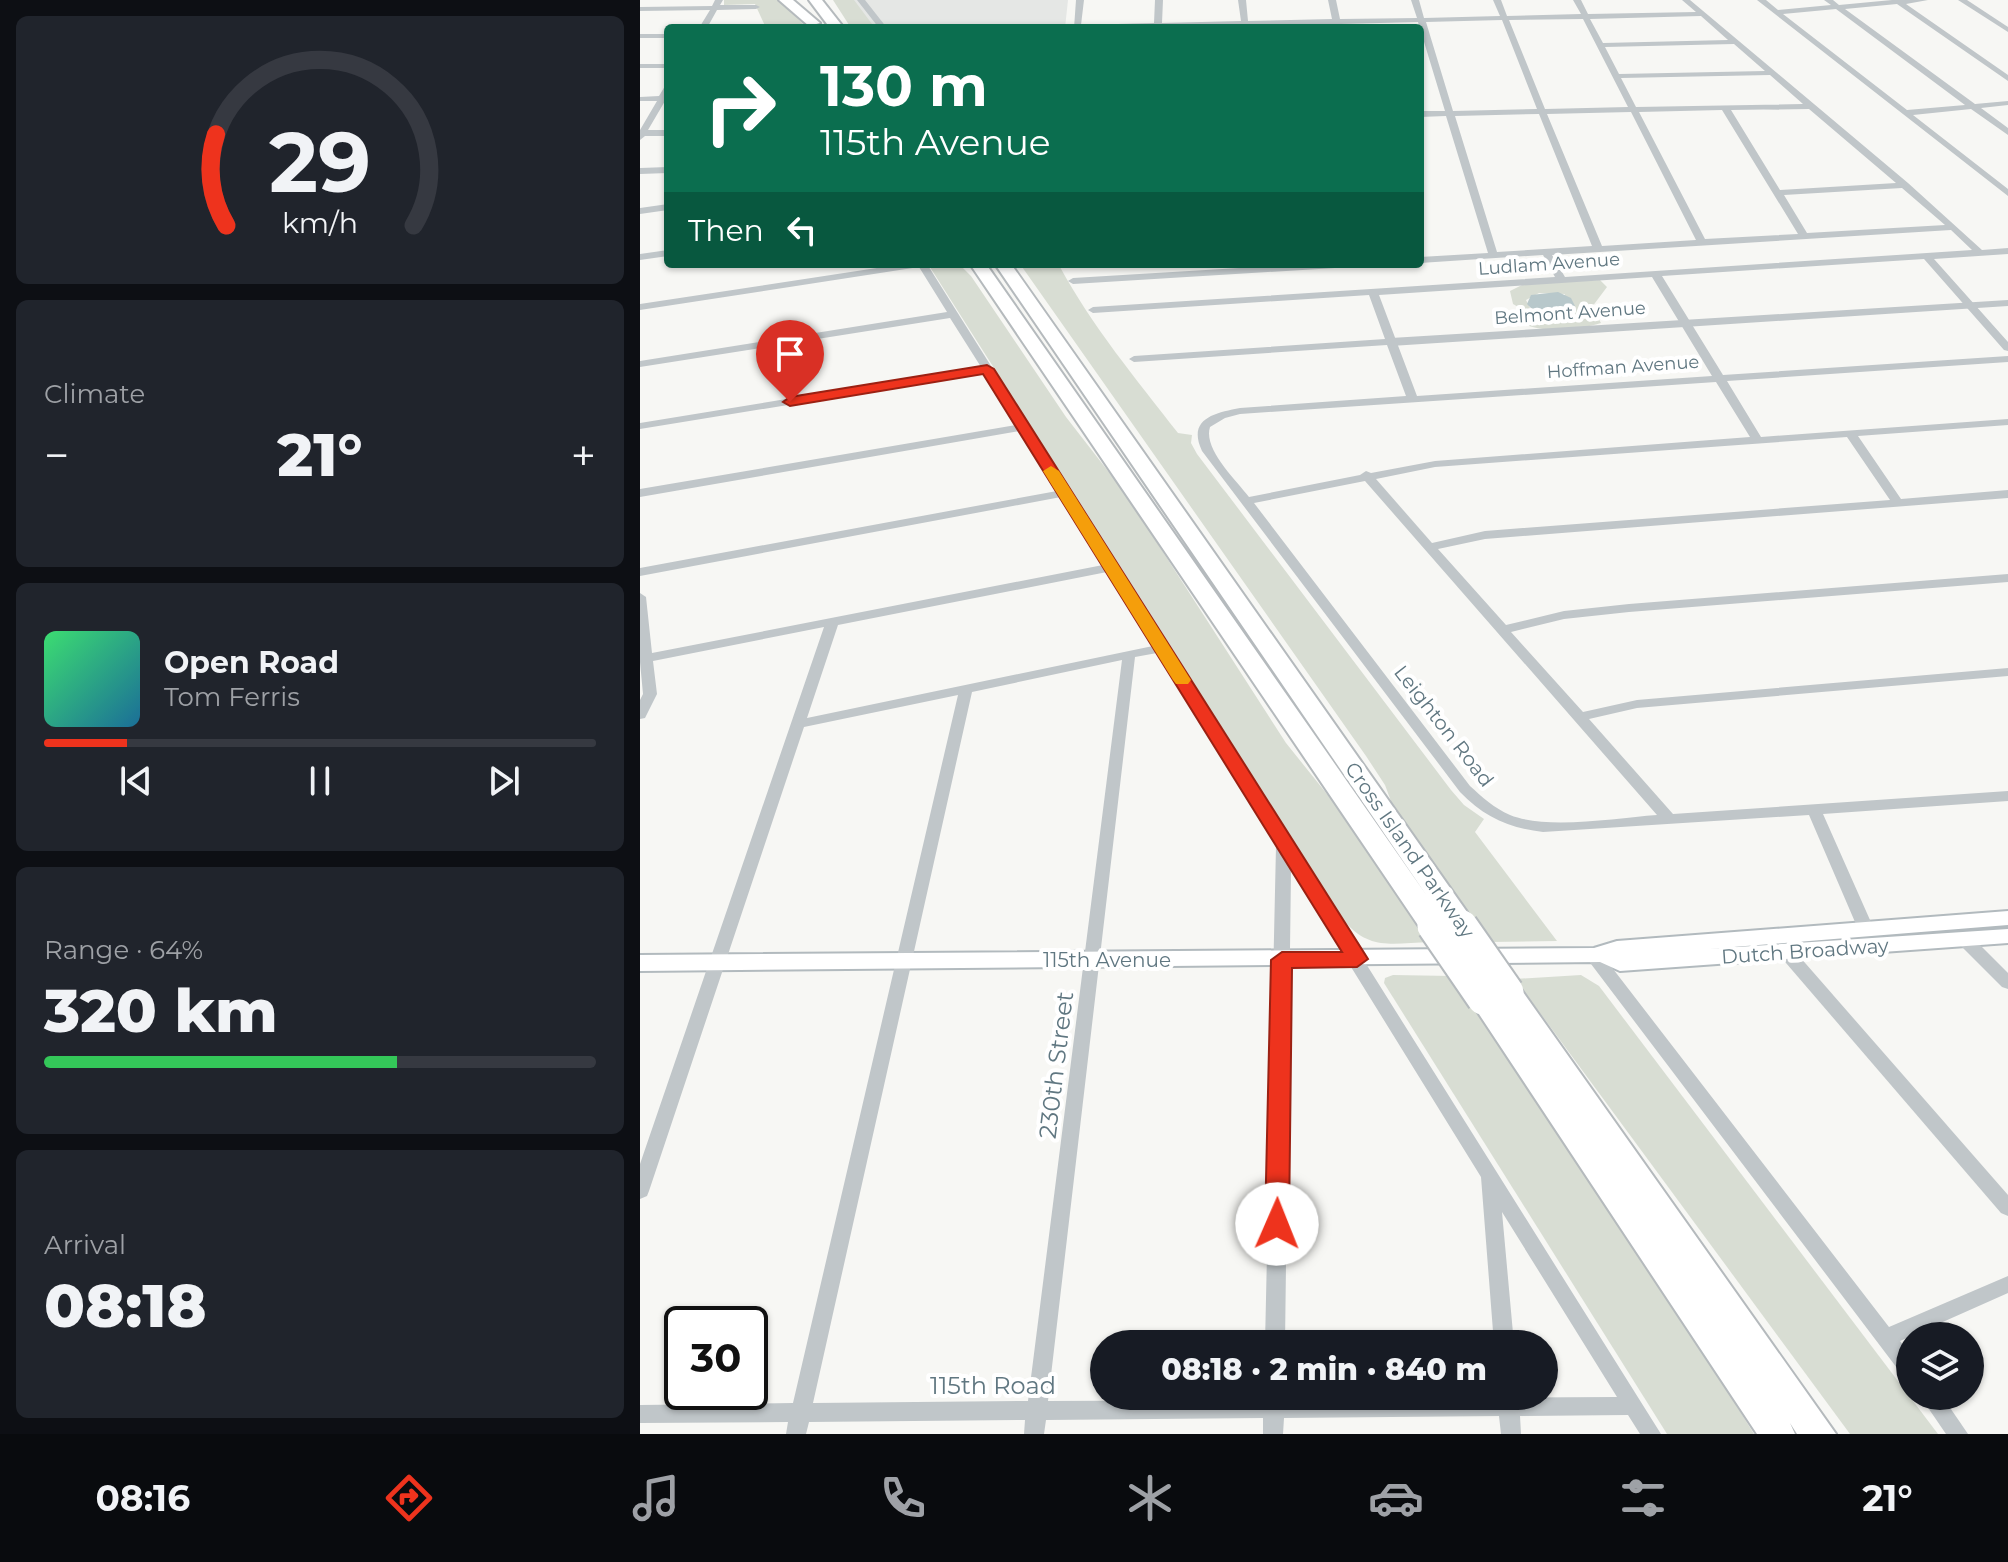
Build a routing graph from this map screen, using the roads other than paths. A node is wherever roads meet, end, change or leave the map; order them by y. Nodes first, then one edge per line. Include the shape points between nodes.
1 (785, 0) edge
2 (796, 0) edge
3 (815, 0) edge
4 (829, 0) edge
5 (861, 0) edge
6 (1080, 0) edge
7 (1159, 0) edge
8 (1242, 0) edge
9 (1324, 0) edge
10 (1332, 0) edge
11 (1415, 0) edge
12 (1497, 0) edge
13 (1577, 0) edge
14 (1686, 0) edge
15 (1761, 0) edge
16 (1828, 0) edge
17 (1924, 0) edge
18 (1962, 0) edge
19 (1897, 1) edge
20 (717, 4) edge
21 (756, 7) dead end
22 (1838, 7) junction
23 (640, 9) edge
24 (1776, 12) junction
25 (1702, 14) junction
26 (1586, 16) junction
27 (1503, 18) junction
28 (1421, 20) junction
29 (705, 24) edge
30 (814, 24) edge
31 (814, 24) edge
32 (834, 24) edge
33 (835, 24) edge
34 (880, 24) edge
35 (1077, 24) edge
36 (1158, 24) edge
37 (1245, 24) edge
38 (1333, 24) edge
39 (1333, 24) edge
40 (1351, 24) edge
41 (1422, 24) edge
42 (1424, 30) edge
43 (2008, 30) edge
44 (640, 36) edge
45 (664, 36) edge
46 (1736, 42) junction
47 (1601, 45) junction
48 (640, 66) edge
49 (664, 66) edge
50 (1771, 73) junction
51 (1617, 76) junction
52 (2008, 79) edge
53 (664, 98) edge
54 (640, 99) edge
55 (664, 100) edge
56 (2008, 103) edge
57 (1811, 106) junction
58 (1973, 107) junction
59 (1725, 108) junction
60 (1634, 110) junction
61 (1541, 112) junction
62 (1906, 113) junction
63 (1424, 114) edge
64 (1449, 114) junction
65 (2008, 132) edge
66 (664, 133) edge
67 (641, 134) edge
68 (664, 170) edge
69 (640, 171) edge
70 (1905, 185) junction
71 (1778, 193) junction
72 (2008, 193) edge
73 (664, 208) edge
74 (640, 211) edge
75 (1953, 227) junction
76 (1804, 236) junction
77 (1702, 242) junction
78 (1598, 249) junction
79 (2008, 251) edge
80 (1546, 252) junction
81 (1980, 253) junction
82 (664, 254) edge
83 (1493, 255) junction
84 (640, 257) edge
85 (1927, 257) junction
86 (1424, 260) edge
87 (896, 268) edge
88 (925, 268) edge
89 (966, 268) edge
90 (981, 268) edge
91 (1006, 268) edge
92 (1014, 268) edge
93 (1156, 268) edge
94 (1253, 268) edge
95 (1655, 273) junction
96 (1156, 276) junction
97 (1561, 279) junction
98 (1073, 281) dead end
99 (1373, 292) junction
100 (1027, 298) junction
101 (1002, 300) junction
102 (2008, 303) edge
103 (1970, 305) junction
104 (640, 307) edge
105 (1093, 310) dead end
106 (954, 314) junction
107 (1686, 323) junction
108 (1391, 342) junction
109 (2008, 348) edge
110 (1134, 359) dead end
111 (2008, 359) edge
112 (640, 364) edge
113 (987, 369) junction
114 (1720, 379) junction
115 (1412, 398) junction
116 (1240, 411) joint
117 (2008, 422) edge
118 (640, 426) edge
119 (1024, 427) junction
120 (1851, 434) junction
121 (1757, 440) junction
122 (1366, 475) junction
123 (640, 493) edge
124 (1065, 493) junction
125 (2003, 494) edge
126 (1247, 501) junction
127 (1898, 503) junction
128 (2008, 505) edge
129 (1430, 547) junction
130 (1111, 567) junction
131 (640, 572) edge
132 (2008, 578) edge
133 (640, 597) edge
134 (832, 623) junction
135 (1502, 630) junction
136 (1161, 648) junction
137 (1129, 655) junction
138 (648, 658) junction
139 (2008, 672) edge
140 (966, 690) junction
141 (640, 715) edge
142 (1580, 717) junction
143 (798, 724) junction
144 (2008, 796) edge
145 (1814, 810) junction
146 (1670, 820) junction
147 (1284, 843) junction
148 (2008, 918) edge
149 (1444, 922) junction
150 (1951, 922) junction
151 (2008, 936) edge
152 (1870, 938) junction
153 (1965, 940) junction
154 (1782, 944) junction
155 (1591, 955) junction
156 (1357, 959) junction
157 (1093, 960) junction
158 (1282, 960) junction
159 (905, 961) junction
160 (717, 962) junction
161 (640, 963) edge
162 (2008, 983) edge
163 (1496, 995) junction
164 (1489, 1172) junction
165 (640, 1191) edge
166 (2008, 1208) edge
167 (2008, 1284) edge
168 (1275, 1330) edge
169 (1503, 1330) edge
170 (1886, 1338) junction
171 (1896, 1351) edge
172 (1558, 1404) edge
173 (1634, 1406) junction
174 (1090, 1409) edge
175 (1274, 1410) edge
176 (1509, 1410) edge
177 (1940, 1410) edge
178 (1037, 1411) junction
179 (801, 1413) junction
180 (640, 1414) edge
181 (796, 1434) edge
182 (1034, 1434) edge
183 (1273, 1434) edge
184 (1511, 1434) edge
185 (1651, 1434) edge
186 (1777, 1434) edge
187 (1818, 1434) edge
188 (1958, 1434) edge

1 - 30 highway
2 - 31 highway
3 - 32 highway
4 - 33 highway
5 - 34 street
6 - 35 street
7 - 36 street
8 - 37 street
9 - 38 street
10 - 39 street
11 - 28 street
12 - 27 street
13 - 26 street
14 - 25 street
15 - 24 street
16 - 22 street
17 - 19 street
18 - 43 street
19 - 22 street
19 - 52 street
20 - 21 street
20 - 23 street
20 - 29 street
22 - 24 street
22 - 58 street
24 - 62 street
25 - 26 street
25 - 46 street
26 - 27 street
26 - 47 street
27 - 28 street
27 - 61 street
28 - 40 street
28 - 41 street
42 - 64 street
44 - 45 street
46 - 47 street
46 - 50 street
47 - 51 street
48 - 49 street
50 - 51 street
50 - 57 street
51 - 60 street
53 - 54 street
55 - 67 street
56 - 58 street
57 - 59 street
57 - 70 street
58 - 62 street
58 - 65 street
59 - 60 street
59 - 71 street
60 - 61 street
60 - 77 street
61 - 64 street
61 - 78 street
62 - 72 street
63 - 64 street
64 - 83 street
66 - 67 street
68 - 69 street
70 - 71 street
70 - 75 street
71 - 76 street
73 - 74 street
75 - 76 street
75 - 81 street
76 - 77 street
77 - 78 street
78 - 80 street
79 - 81 street, Ludlam Avenue
80 - 83 street
80 - 97 street
81 - 85 street, Ludlam Avenue
82 - 84 street
83 - 86 street
85 - 95 street, Ludlam Avenue
85 - 103 street
87 - 104 street
88 - 106 street
89 - 101 highway
90 - 101 highway, Cross Island Parkway
91 - 100 highway, Cross Island Parkway
92 - 100 highway
93 - 96 street
94 - 96 street
95 - 97 street, Ludlam Avenue
95 - 107 street
96 - 98 street
97 - 99 street, Ludlam Avenue
99 - 105 street, Ludlam Avenue
99 - 108 street
100 - 149 highway, Cross Island Parkway
101 - 149 highway, Cross Island Parkway
102 - 103 street, Belmont Avenue
103 - 107 street, Belmont Avenue
103 - 109 street
106 - 112 street
106 - 113 street
107 - 108 street, Belmont Avenue
107 - 114 street
108 - 110 street, Belmont Avenue
108 - 115 street
111 - 114 street, Hoffman Avenue
113 - 118 street
113 - 119 street
114 - 115 street, Hoffman Avenue
114 - 121 street
115 - 116 street, Hoffman Avenue
116 - 126 street, Leighton Road via 1205,425 1202,435 1206,449
117 - 120 street
119 - 123 street
119 - 124 street
120 - 121 street
120 - 127 street
121 - 122 street via 1435,464
122 - 126 street
122 - 129 street
124 - 130 street
124 - 131 street
125 - 127 street
125 - 128 street
126 - 146 street, Leighton Road via 1465,789 1488,812 1536,827
127 - 129 street via 1485,535
129 - 135 street
130 - 134 street
130 - 136 street
132 - 135 street via 1564,615
133 - 138 street
134 - 138 street
134 - 143 street
135 - 142 street
136 - 137 street
136 - 147 street
137 - 140 street
137 - 157 street, 230th Street
138 - 141 street via 650,694
139 - 142 street via 1625,706
140 - 143 street
140 - 159 street
142 - 146 street
143 - 160 street
144 - 145 street, Leighton Road
145 - 146 street, Leighton Road
145 - 152 street
147 - 156 street
147 - 158 street
148 - 150 main road, Dutch Broadway
149 - 163 highway, Cross Island Parkway, bridge
150 - 152 main road, Dutch Broadway
150 - 153 main road
151 - 153 main road, Dutch Broadway
152 - 153 main road, Dutch Broadway
152 - 154 main road, Dutch Broadway
153 - 162 street
154 - 155 main road, Dutch Broadway via 1620,963
154 - 166 street
155 - 156 main road, 115th Avenue
155 - 170 street
156 - 158 main road, 115th Avenue
156 - 164 street
157 - 158 main road, 115th Avenue
157 - 159 main road, 115th Avenue
157 - 178 street, 230th Street
158 - 168 street
159 - 160 main road, 115th Avenue
159 - 179 street
160 - 161 main road, 115th Avenue
160 - 165 street
163 - 186 highway, Cross Island Parkway
163 - 187 highway, Cross Island Parkway
164 - 169 street
164 - 173 street
167 - 170 street
170 - 171 street
172 - 173 street, 115th Road
173 - 185 street
174 - 178 street, 115th Road
175 - 183 street
176 - 184 street
177 - 188 street
178 - 179 street, 115th Road
178 - 182 street, 230th Street
179 - 180 street, 115th Road
179 - 181 street

